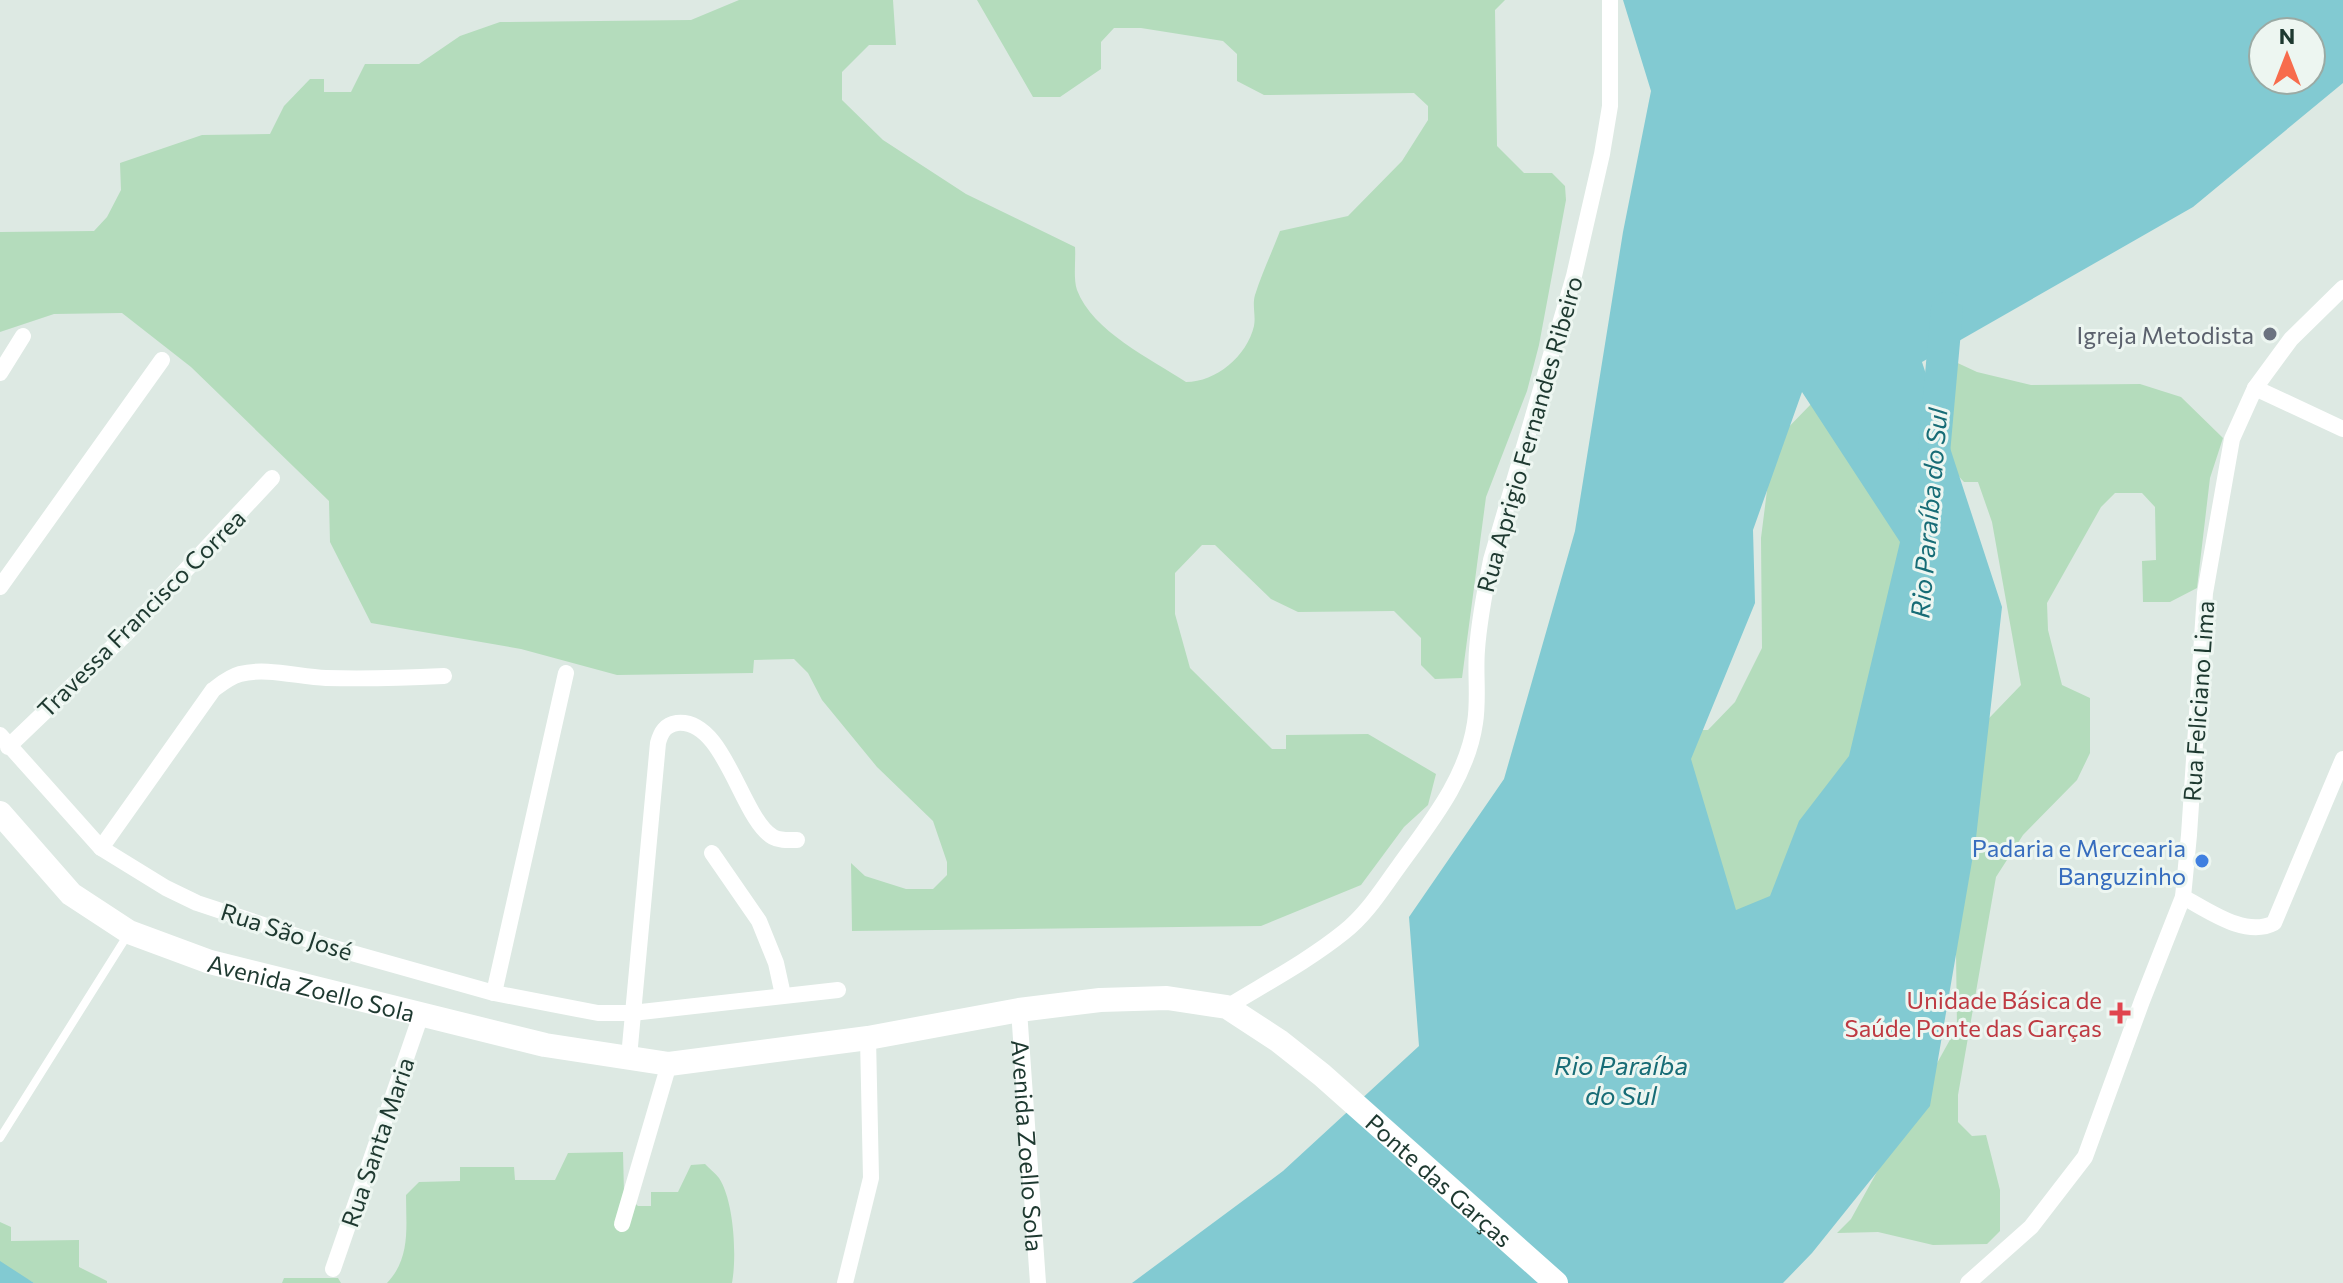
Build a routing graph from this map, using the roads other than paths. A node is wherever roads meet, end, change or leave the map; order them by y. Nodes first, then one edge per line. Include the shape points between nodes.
1 (1610, 0) edge
2 (2343, 288) edge
3 (23, 336) dead end
4 (162, 360) dead end
5 (0, 373) edge
6 (2255, 388) junction
7 (2343, 429) edge
8 (272, 478) dead end
9 (0, 587) edge
10 (566, 673) dead end
11 (444, 676) dead end
12 (4, 741) edge
13 (2343, 759) edge
14 (0, 813) edge
15 (797, 840) dead end
16 (101, 848) junction
17 (712, 853) dead end
18 (2183, 897) junction
19 (129, 932) junction
20 (838, 990) dead end
21 (494, 993) junction
22 (783, 995) junction
23 (1227, 1007) junction
24 (1019, 1010) junction
25 (632, 1013) junction
26 (421, 1015) junction
27 (868, 1038) junction
28 (629, 1057) junction
29 (669, 1064) junction
30 (1322, 1075) joint
31 (0, 1138) edge
32 (622, 1224) dead end
33 (333, 1269) dead end
34 (845, 1283) edge
35 (1038, 1283) edge
36 (1556, 1283) edge
37 (1968, 1283) edge

1 - 23 street, Rua Aprigio Fernandes Ribeiro via 1610,106 1602,154 1574,276 1491,560 1476,653 1475,724 1466,756 1442,806 1367,910 1321,949
2 - 6 street, Rua Feliciano Lima via 2291,339
3 - 5 street
4 - 9 street
6 - 7 street
6 - 18 street, Rua Feliciano Lima via 2232,439 2205,593
8 - 12 street, Travessa Francisco Correa via 125,635
10 - 21 street
11 - 16 street via 323,678 262,672 226,681 213,690
12 - 16 street, Rua São José
13 - 18 street via 2274,923 2239,925
14 - 19 main road, Avenida Zoello Sola via 71,894
15 - 25 street via 772,837 760,824 711,738 681,722 661,732
16 - 21 street, Rua São José via 197,903
17 - 22 street via 759,921
18 - 37 street, Rua Feliciano Lima via 2085,1157 2031,1227
19 - 26 main road, Avenida Zoello Sola via 210,962
19 - 31 lane
20 - 22 street, Rua São José
21 - 25 street, Rua São José via 598,1013
22 - 25 street, Rua São José
23 - 24 main road, Avenida Zoello Sola via 1167,998
23 - 30 main road, Avenida Zoello Sola
24 - 27 main road, Avenida Zoello Sola
24 - 35 street, Avenida Zoello Sola
25 - 28 street
26 - 28 main road, Avenida Zoello Sola via 545,1045
26 - 33 street, Rua Santa Maria
27 - 29 main road, Avenida Zoello Sola
27 - 34 street via 871,1178
28 - 29 main road, Avenida Zoello Sola
29 - 32 street
30 - 36 main road, Ponte das Garças

